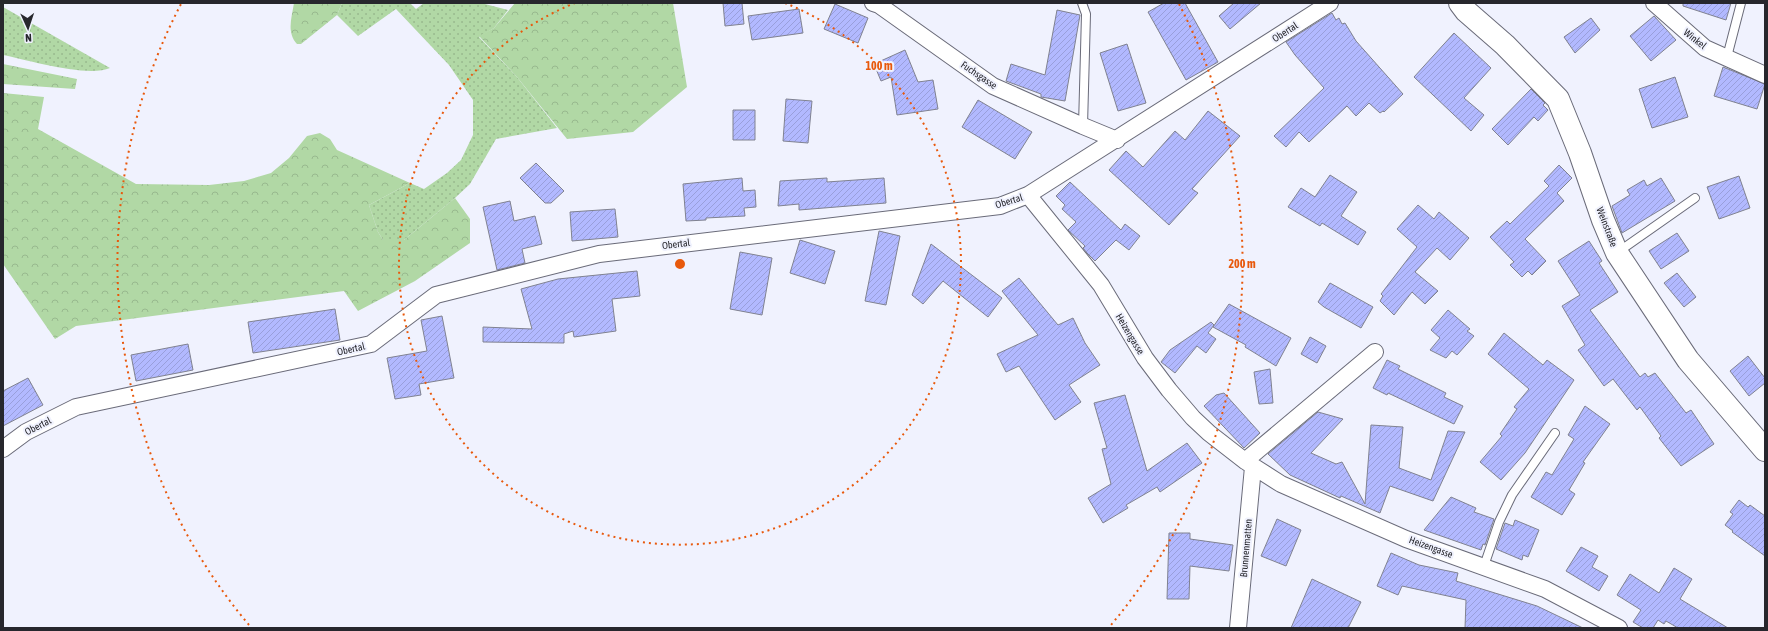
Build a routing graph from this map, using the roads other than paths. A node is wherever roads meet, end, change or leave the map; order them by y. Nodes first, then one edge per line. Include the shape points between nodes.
1 (873, 3) edge
2 (1082, 3) edge
3 (1330, 3) edge
4 (1460, 3) edge
5 (1654, 3) edge
6 (1741, 3) edge
7 (1727, 57) junction
8 (1765, 75) edge
9 (1083, 126) junction
10 (1117, 140) junction
11 (1028, 195) junction
12 (1694, 198) dead end
13 (1617, 253) junction
14 (1375, 352) dead end
15 (1555, 434) dead end
16 (3, 449) edge
17 (1765, 450) edge
18 (1249, 464) junction
19 (1484, 566) junction
20 (1238, 628) edge
21 (1619, 628) edge

1 - 9 street, Fuchsgasse via 993,86
2 - 9 lane via 1086,14
3 - 10 street, Obertal
4 - 13 street, Weinstraße via 1558,99
5 - 7 street, Winkel via 1705,48
6 - 7 lane
7 - 8 street, Winkel
9 - 10 street, Fuchsgasse
10 - 11 street, Obertal
11 - 16 street, Obertal via 1000,206 591,255 436,295 371,344 76,407 26,432
11 - 18 street, Heizengasse via 1101,285 1145,358 1169,390 1199,423
12 - 13 lane
13 - 17 street, Weinstraße via 1688,360
14 - 18 street
15 - 19 lane via 1512,495 1499,522
18 - 19 street, Heizengasse via 1281,484 1406,539
18 - 20 street, Brunnenmatten
19 - 21 street, Heizengasse via 1545,589

